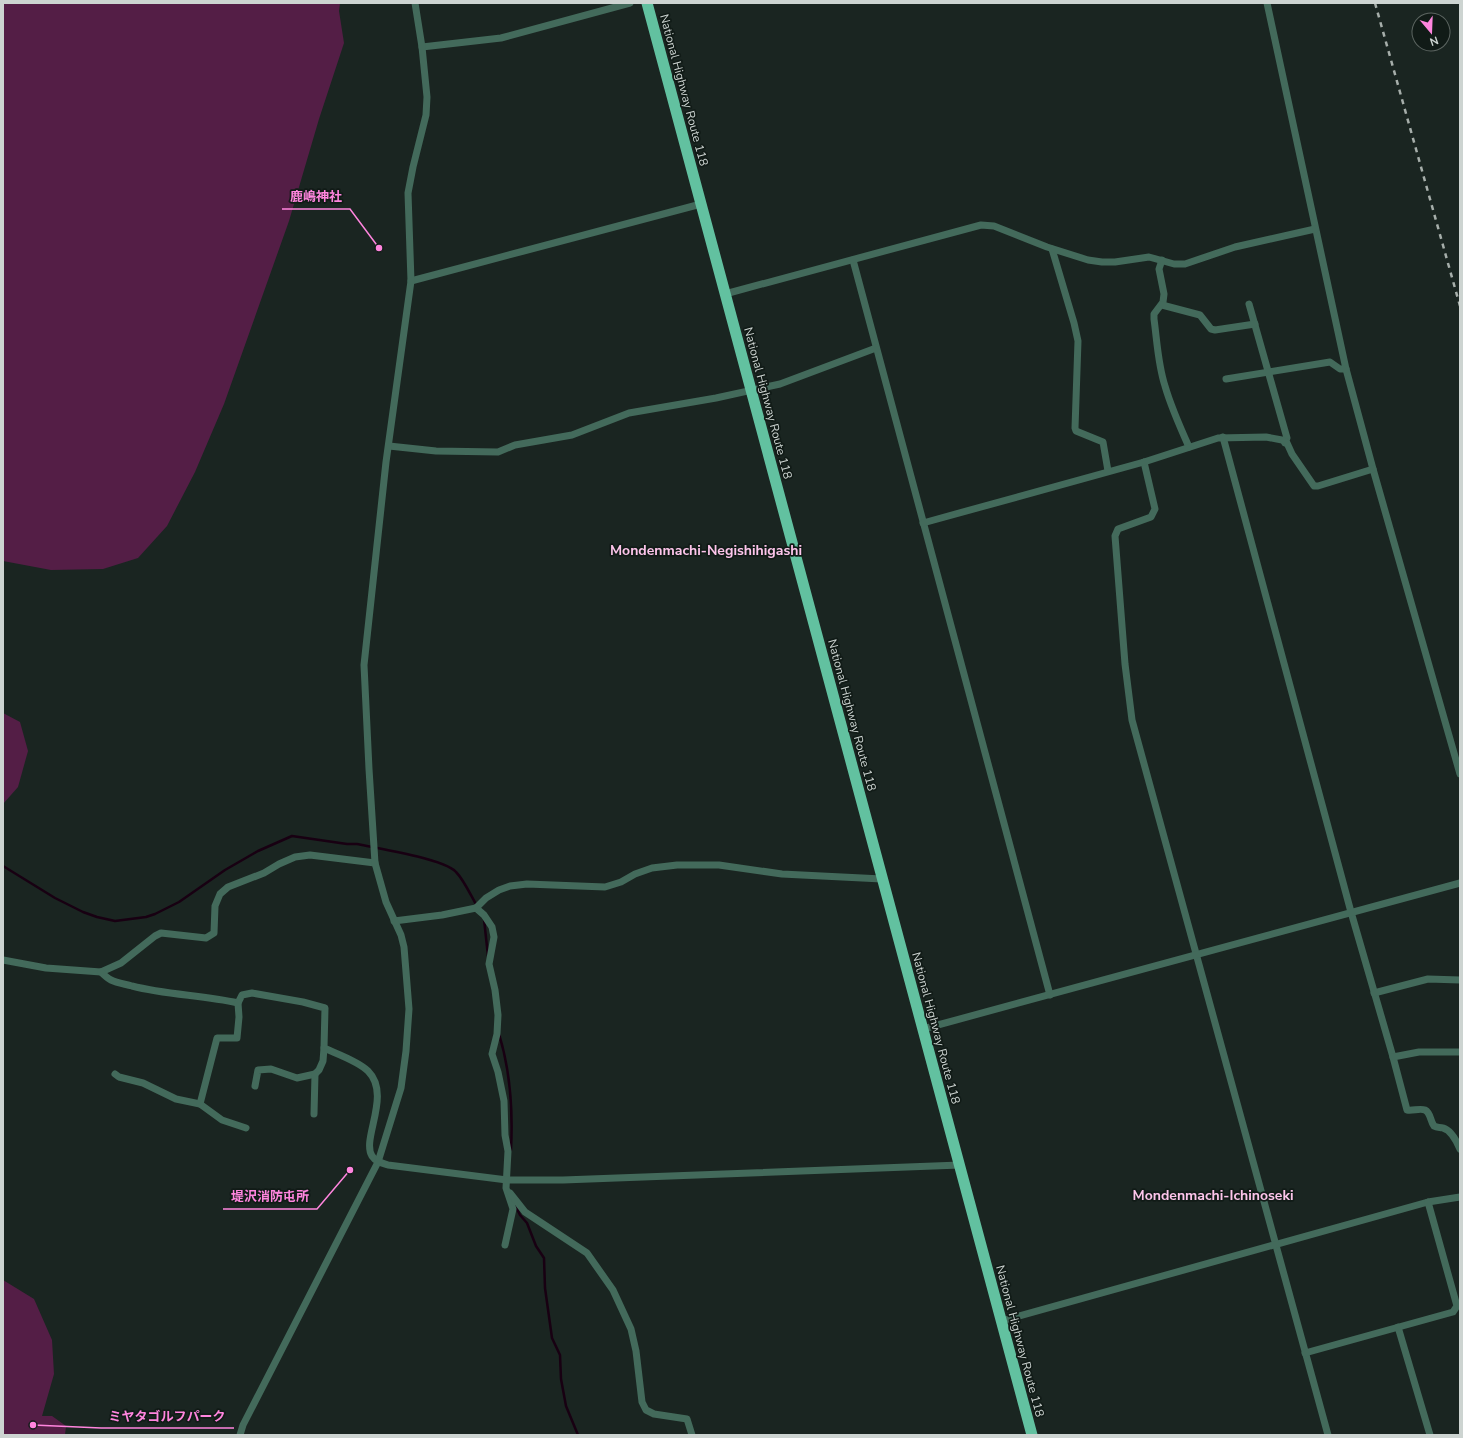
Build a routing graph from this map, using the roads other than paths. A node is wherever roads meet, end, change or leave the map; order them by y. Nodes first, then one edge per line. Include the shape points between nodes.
1 (414, 3) edge
2 (630, 3) edge
3 (647, 3) edge
4 (1267, 3) edge
5 (422, 47) junction
6 (701, 204) junction
7 (1315, 229) junction
8 (1052, 249) junction
9 (853, 260) junction
10 (1162, 260) junction
11 (411, 281) junction
12 (725, 294) junction
13 (1162, 304) junction
14 (1249, 304) dead end
15 (1255, 324) junction
16 (876, 348) junction
17 (1346, 369) junction
18 (1268, 372) junction
19 (1226, 379) dead end
20 (752, 390) junction
21 (1223, 437) junction
22 (1285, 443) junction
23 (389, 446) junction
24 (1188, 447) junction
25 (1144, 462) junction
26 (1373, 469) junction
27 (1108, 471) junction
28 (924, 524) junction
29 (1460, 774) edge
30 (376, 863) junction
31 (882, 878) junction
32 (1460, 882) edge
33 (476, 908) junction
34 (1351, 912) junction
35 (394, 921) junction
36 (1196, 955) junction
37 (3, 960) edge
38 (101, 972) junction
39 (1460, 980) edge
40 (1374, 993) junction
41 (1050, 995) junction
42 (238, 1003) junction
43 (923, 1029) junction
44 (324, 1048) junction
45 (1460, 1052) edge
46 (1393, 1057) junction
47 (115, 1074) dead end
48 (315, 1074) junction
49 (255, 1086) dead end
50 (200, 1104) junction
51 (314, 1114) dead end
52 (246, 1128) dead end
53 (1460, 1149) edge
54 (378, 1162) junction
55 (960, 1165) junction
56 (507, 1180) junction
57 (506, 1188) junction
58 (1460, 1197) edge
59 (1428, 1202) junction
60 (505, 1245) dead end
61 (1276, 1245) junction
62 (1001, 1321) junction
63 (1398, 1327) junction
64 (1305, 1353) junction
65 (240, 1435) edge
66 (692, 1435) edge
67 (1032, 1435) edge
68 (1328, 1435) edge
69 (1430, 1435) edge

1 - 5 street
2 - 5 street via 501,38
3 - 6 highway, National Highway Route 118
4 - 7 street
5 - 11 street via 427,97 426,114 408,193
6 - 11 street
6 - 12 highway, National Highway Route 118
7 - 10 street via 1235,247 1185,264
7 - 17 street
8 - 9 street via 994,226 981,225
8 - 10 street via 1102,262 1149,257
8 - 27 street via 1078,341 1074,428 1102,442
9 - 12 street
9 - 16 street
10 - 13 street via 1159,269 1164,294
11 - 23 street
12 - 20 highway, National Highway Route 118
13 - 15 street via 1200,315 1211,329 1215,330
13 - 24 street via 1154,314 1161,370 1164,385
14 - 15 street
15 - 18 street
16 - 20 street via 780,384
16 - 28 street
17 - 18 street via 1340,369 1330,362
17 - 26 street
18 - 19 street
18 - 22 street via 1287,438
20 - 23 street via 629,413 572,435 515,445 498,452 436,451
20 - 31 highway, National Highway Route 118
21 - 22 street via 1266,437
21 - 24 street
21 - 34 street
22 - 26 street via 1314,486
23 - 30 street via 364,665
24 - 25 street
25 - 27 street
25 - 36 street via 1155,509 1151,517 1118,528 1115,536 1125,664 1132,720
26 - 29 street
27 - 28 street
28 - 41 street
30 - 35 street via 386,902
30 - 38 street via 310,855 295,857 228,887 220,894 215,906 214,933 211,936 206,938 161,933 121,963
31 - 33 street via 782,874 719,865 677,865 652,868 605,887 527,884 510,886 486,898
31 - 43 highway, National Highway Route 118
32 - 34 street
33 - 35 street
33 - 56 street via 492,927 494,937 489,964 498,1015 492,1054 504,1101 508,1151
34 - 36 street
34 - 40 street
35 - 54 street via 404,947 409,1008 401,1088
36 - 41 street
36 - 61 street
37 - 38 street via 46,968
38 - 42 street via 111,980 138,988
39 - 40 street via 1428,979
40 - 46 street
41 - 43 street
42 - 44 street via 242,996 252,993 325,1008
42 - 50 street via 240,1017 237,1038 217,1038
43 - 55 highway, National Highway Route 118
44 - 48 street via 323,1061
44 - 54 street via 362,1066 369,1071 375,1083 378,1100 370,1146 371,1156
45 - 46 street via 1419,1052
46 - 53 street via 1407,1110 1423,1109 1428,1112 1433,1125 1450,1132
47 - 50 street via 143,1083 176,1099
48 - 49 street via 297,1078 271,1069 258,1070
48 - 51 street
50 - 52 street via 222,1120
54 - 56 street
54 - 65 street
55 - 56 street
55 - 62 highway, National Highway Route 118
56 - 57 street
57 - 60 street via 513,1209
57 - 66 street via 526,1212 587,1253 613,1290 632,1329 642,1402 646,1410 654,1414 687,1419
58 - 59 street
59 - 61 street
59 - 63 street via 1457,1306 1453,1312
61 - 62 street
61 - 64 street
62 - 67 highway, National Highway Route 118
63 - 64 street
63 - 69 street
64 - 68 street

